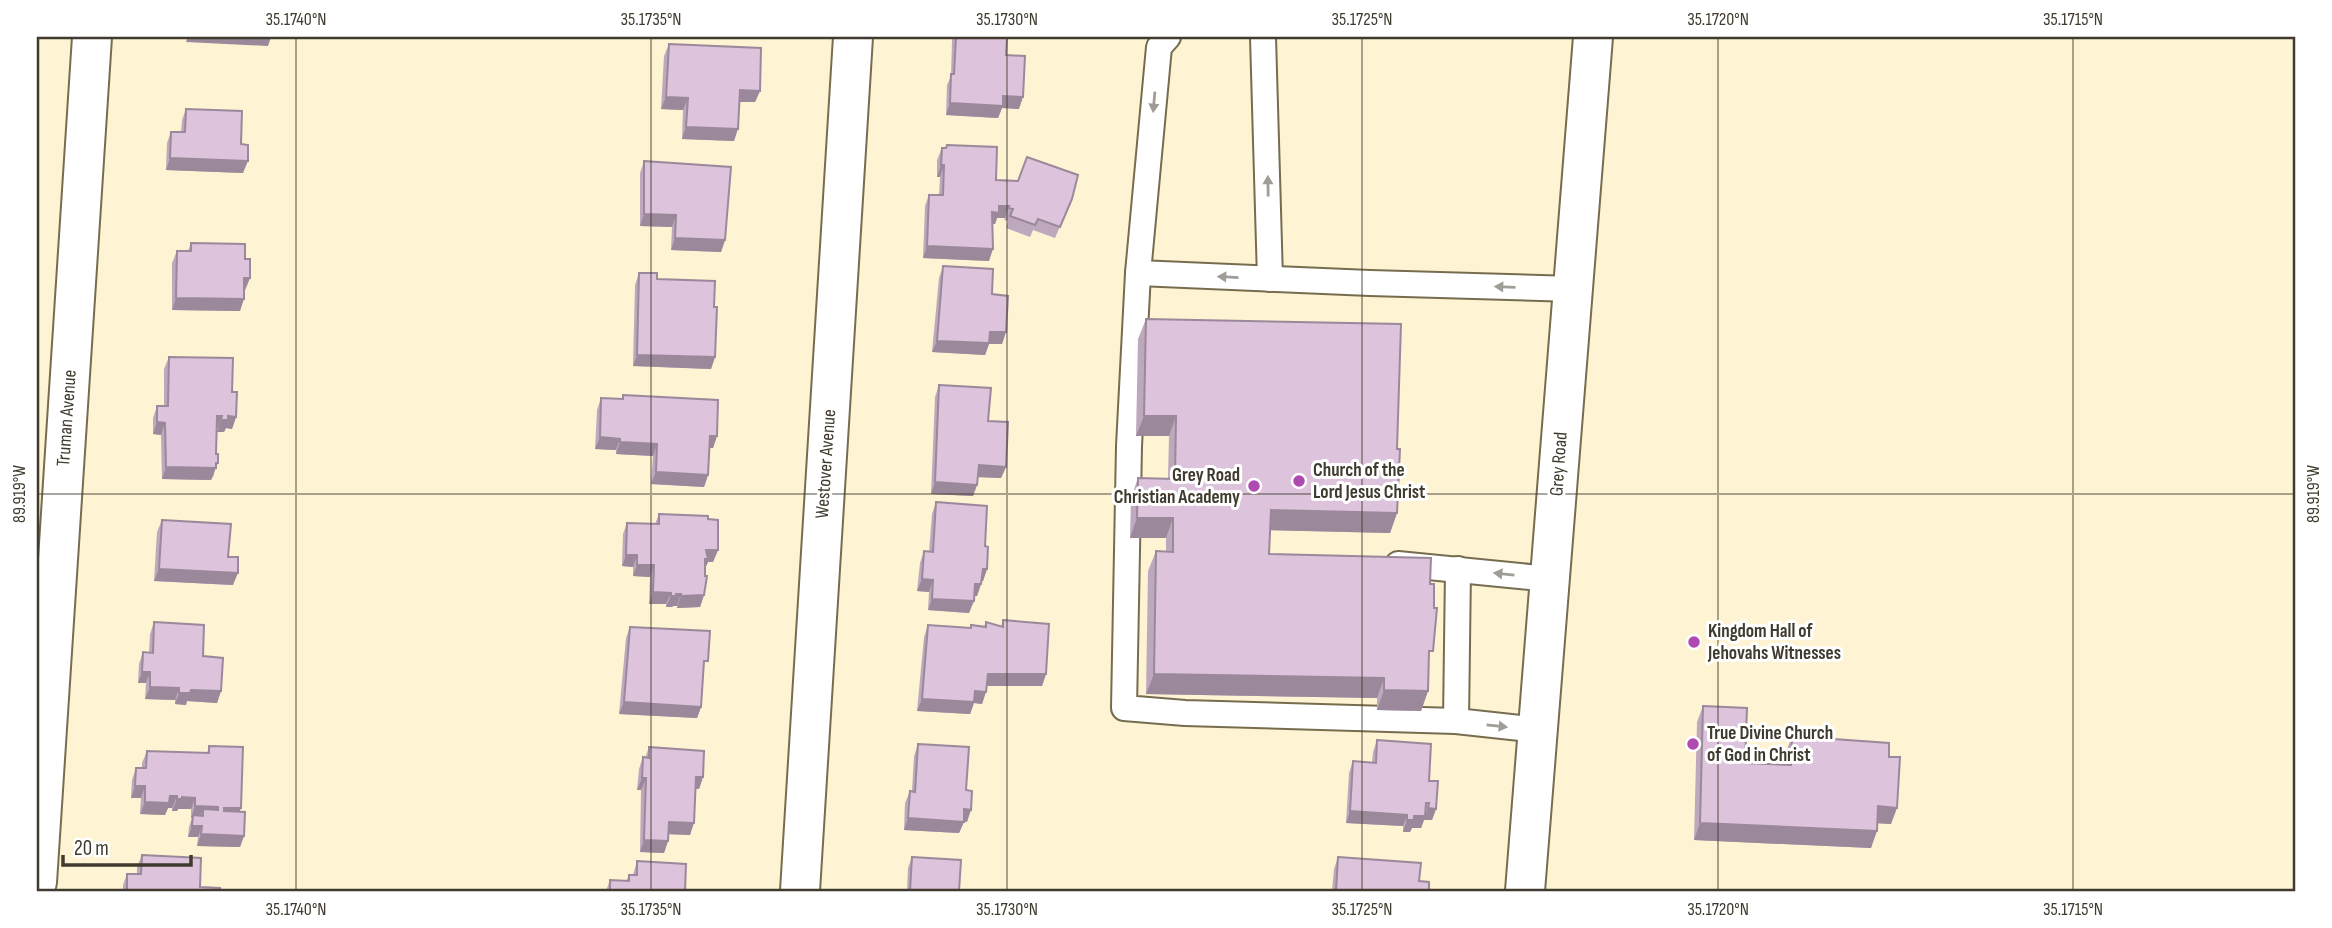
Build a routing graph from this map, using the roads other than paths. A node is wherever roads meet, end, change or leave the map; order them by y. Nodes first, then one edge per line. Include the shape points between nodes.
1 (92, 37) edge
2 (853, 37) edge
3 (1168, 37) edge
4 (1263, 37) edge
5 (1593, 37) edge
6 (1139, 273) junction
7 (1270, 279) junction
8 (1573, 289) junction
9 (1379, 563) edge
10 (1458, 569) junction
11 (1550, 579) junction
12 (1456, 721) junction
13 (1538, 730) junction
14 (37, 882) edge
15 (800, 891) edge
16 (1525, 891) edge

1 - 14 street, Truman Avenue
2 - 15 street, Westover Avenue
3 -> 6 lane via 1159,47
7 -> 4 lane
5 - 8 street, Grey Road
7 -> 6 lane
6 - 12 lane via 1129,446 1124,708
8 -> 7 lane
8 - 11 street, Grey Road
9 - 10 lane
11 -> 10 lane
10 - 12 lane
11 - 13 street, Grey Road
12 -> 13 lane
13 - 16 street, Grey Road

